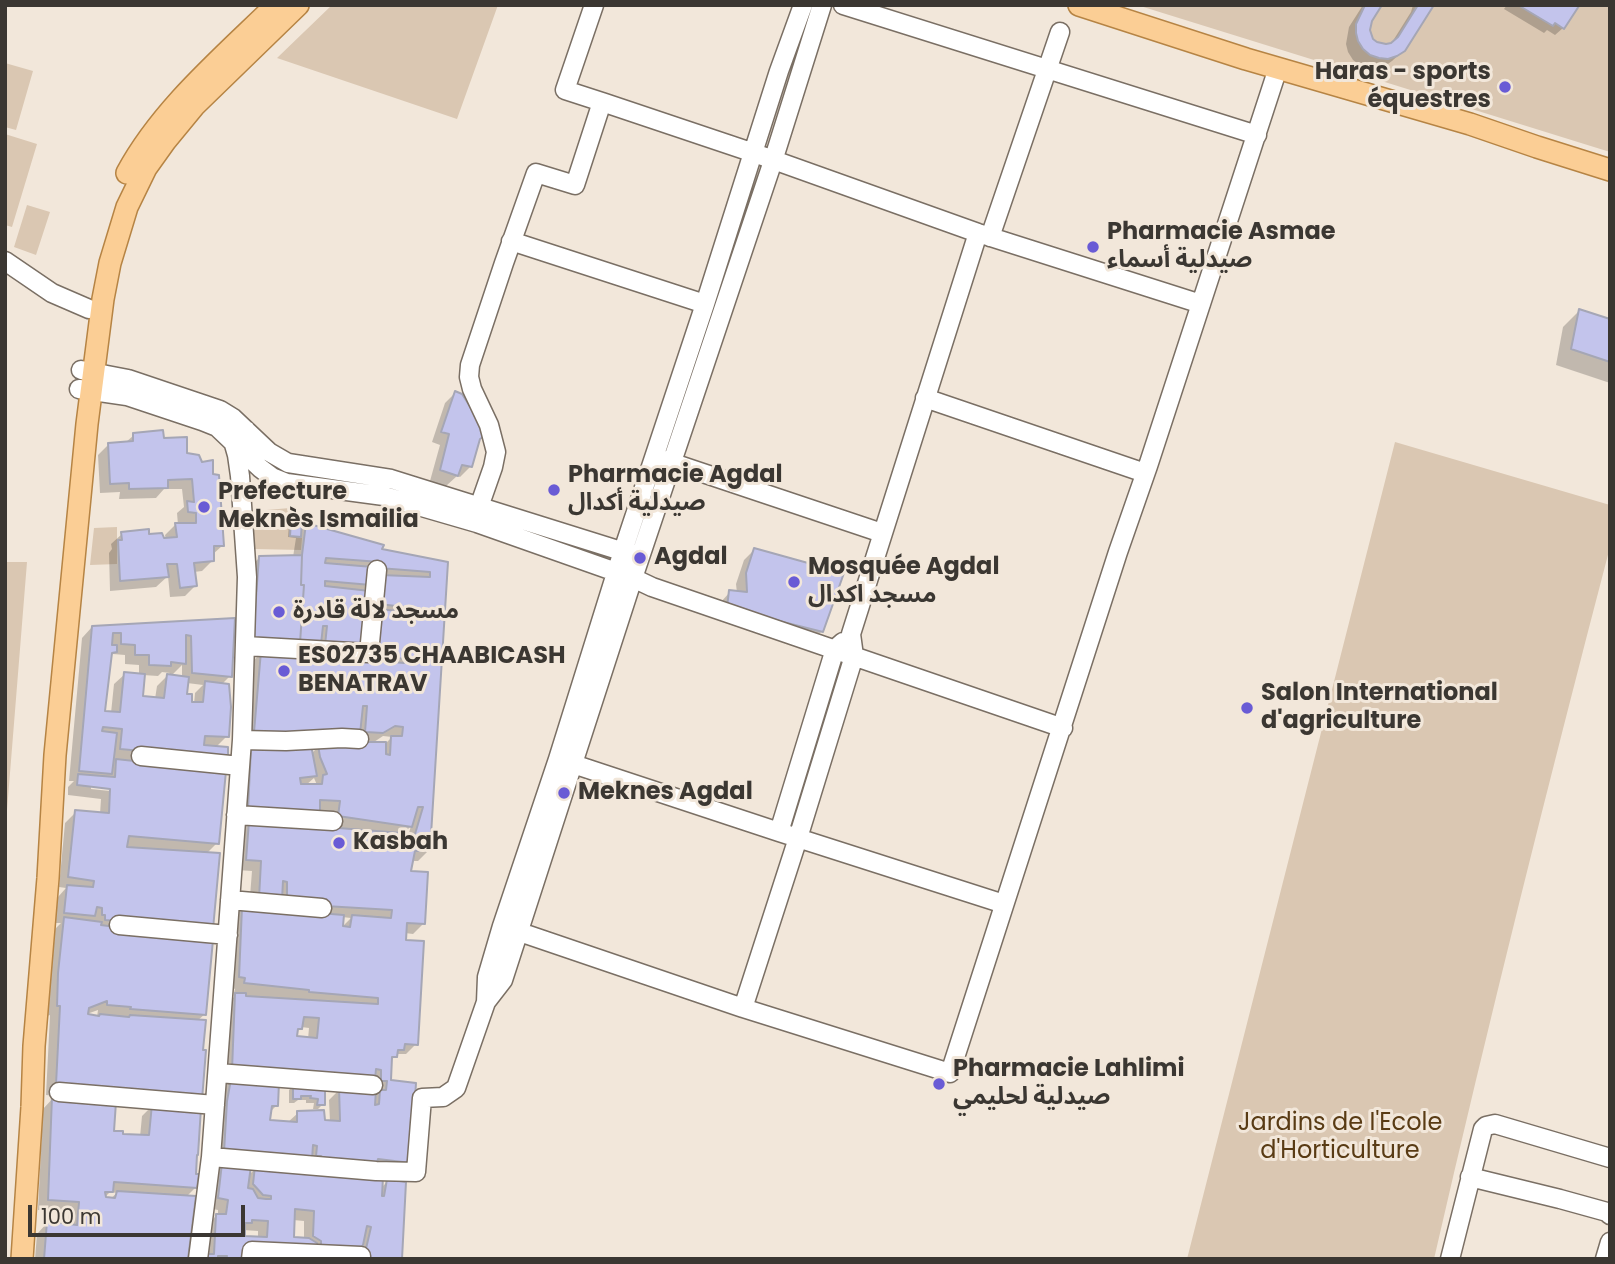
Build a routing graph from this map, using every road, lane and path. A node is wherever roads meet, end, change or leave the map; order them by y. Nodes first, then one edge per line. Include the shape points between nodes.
1 (276, 5) edge
2 (299, 5) edge
3 (594, 5) edge
4 (803, 5) edge
5 (822, 5) edge
6 (843, 5) edge
7 (1079, 5) edge
8 (1060, 32) dead end
9 (1278, 68) junction
10 (1047, 70) junction
11 (602, 103) junction
12 (1257, 135) junction
13 (754, 153) junction
14 (773, 161) junction
15 (1610, 170) edge
16 (984, 235) junction
17 (511, 242) junction
18 (5, 261) edge
19 (705, 304) junction
20 (1201, 304) junction
21 (89, 309) junction
22 (87, 380) junction
23 (925, 398) junction
24 (242, 435) junction
25 (247, 454) junction
26 (655, 457) junction
27 (673, 462) junction
28 (1146, 473) junction
29 (240, 476) junction
30 (478, 515) junction
31 (882, 533) junction
32 (623, 551) junction
33 (640, 558) junction
34 (377, 570) dead end
35 (625, 576) junction
36 (850, 634) junction
37 (245, 646) junction
38 (835, 649) junction
39 (854, 656) junction
40 (1063, 728) junction
41 (359, 739) dead end
42 (242, 740) junction
43 (141, 756) dead end
44 (565, 761) junction
45 (240, 766) junction
46 (236, 815) junction
47 (333, 821) dead end
48 (779, 832) junction
49 (798, 838) junction
50 (230, 901) junction
51 (1004, 904) junction
52 (322, 908) dead end
53 (119, 925) dead end
54 (511, 929) junction
55 (228, 935) junction
56 (743, 1008) junction
57 (218, 1073) junction
58 (373, 1086) dead end
59 (59, 1092) dead end
60 (215, 1105) junction
61 (211, 1157) junction
62 (1610, 1158) edge
63 (1470, 1177) junction
64 (1610, 1215) edge
65 (1610, 1242) edge
66 (362, 1256) dead end
67 (8, 1259) edge
68 (22, 1259) edge
69 (198, 1259) edge
70 (251, 1259) edge
71 (1450, 1259) edge
72 (1605, 1259) edge

1 - 21 main road via 170,112 142,147 117,198 96,260
2 - 22 main road via 194,106 146,168 127,207 110,262
3 - 11 street via 565,90
4 - 13 street
5 - 14 street
6 - 10 street
7 - 9 main road
8 - 10 street
9 - 12 street
9 - 15 main road
10 - 12 street
10 - 16 street
11 - 13 street
11 - 17 street via 575,185 536,173
12 - 20 street
13 - 14 street
13 - 19 street
14 - 16 street
14 - 27 street
16 - 20 street
16 - 23 street
17 - 19 street
17 - 30 street via 470,365 472,389 496,452
18 - 21 street via 52,293
19 - 26 street
20 - 28 street
21 - 22 main road
22 - 24 street
22 - 67 main road via 73,436 45,724
22 - 68 main road via 87,424 55,755
23 - 28 street
23 - 31 street
24 - 25 street via 251,446
24 - 29 street via 237,455
24 - 30 street via 288,463 391,479
25 - 29 street
25 - 30 street via 272,477 287,483
26 - 27 street
26 - 32 street
27 - 31 street
27 - 33 street
28 - 40 street
29 - 37 street via 247,577
30 - 32 street
30 - 35 street
31 - 36 street
32 - 33 street
32 - 35 street
33 - 35 street
34 - 37 street via 369,653
35 - 38 street
35 - 44 street
36 - 38 street
36 - 39 street
37 - 42 street
38 - 39 street
38 - 48 street
39 - 40 street
39 - 49 street
40 - 51 street
41 - 42 street
42 - 45 street
43 - 45 street
44 - 48 street
44 - 54 street
45 - 46 street
46 - 47 street
46 - 50 street
48 - 49 street
49 - 51 street
49 - 56 street
50 - 52 street
50 - 55 street
51 - 56 street via 950,1073
53 - 55 street
54 - 56 street
54 - 61 street via 487,977 486,1002 456,1088 443,1097 422,1098 416,1171
55 - 57 street
57 - 58 street
57 - 60 street
59 - 60 street
60 - 61 street
61 - 69 street
62 - 63 street via 1491,1125 1483,1129
63 - 64 street
63 - 71 street
65 - 72 street
66 - 70 street via 252,1251

